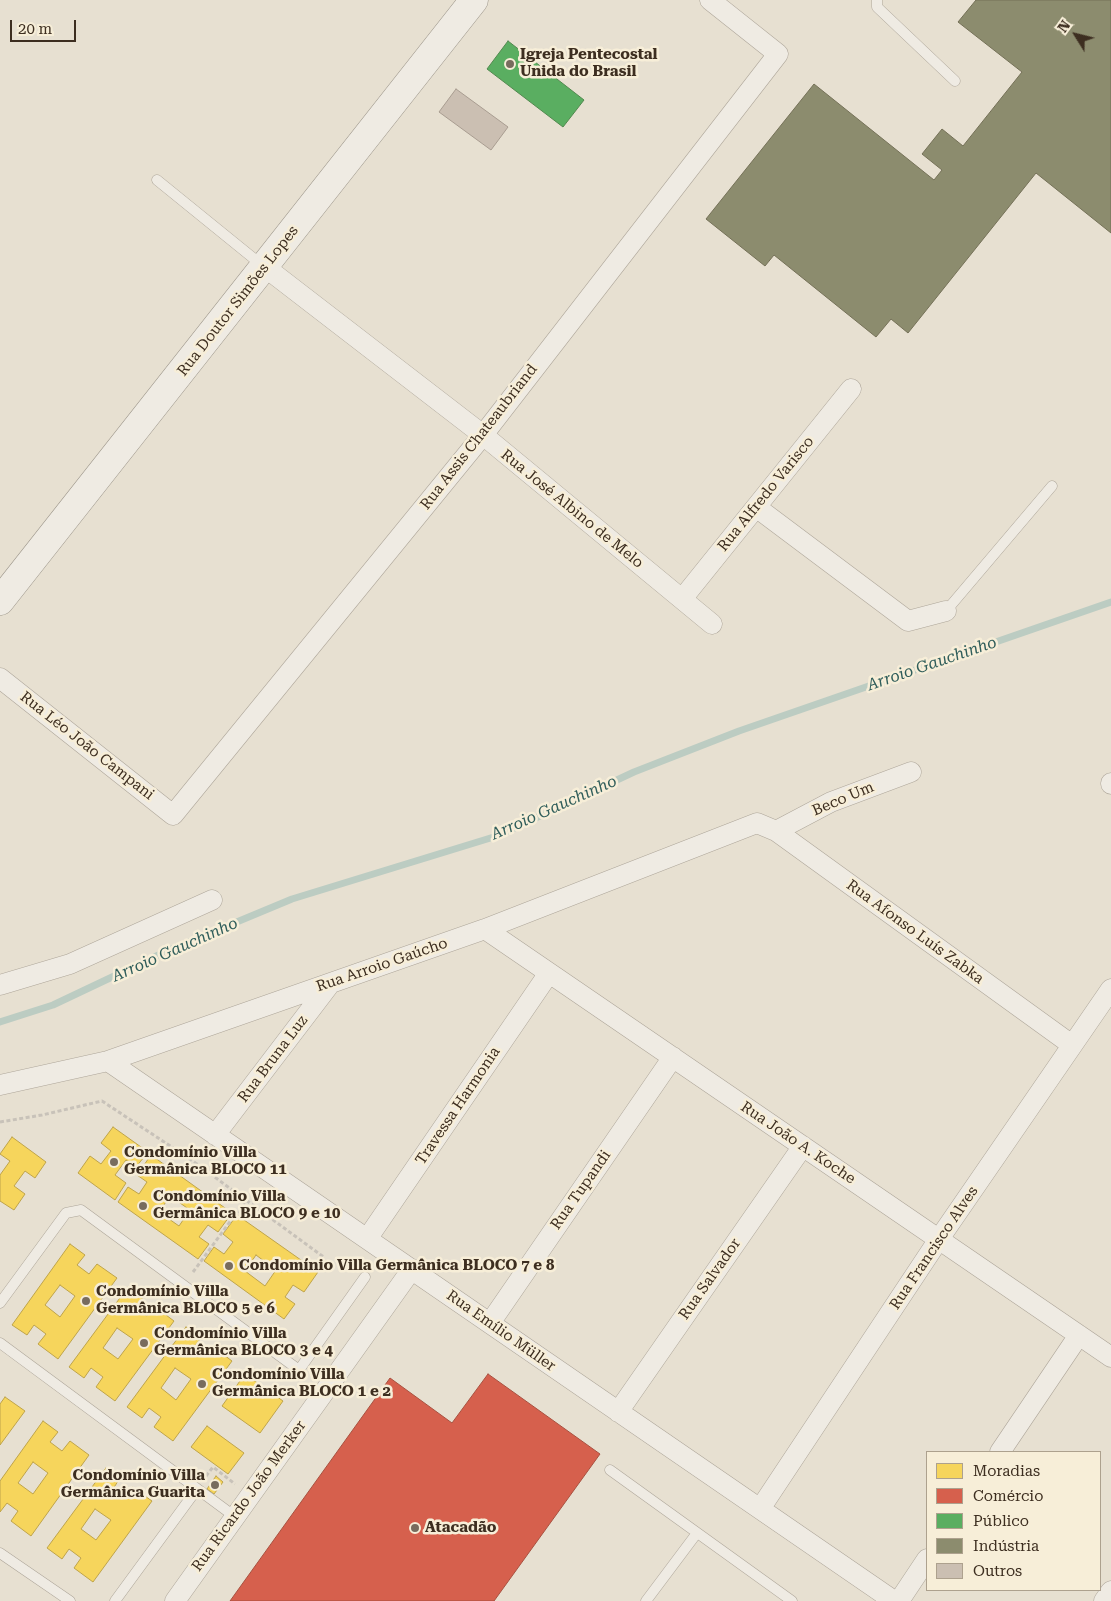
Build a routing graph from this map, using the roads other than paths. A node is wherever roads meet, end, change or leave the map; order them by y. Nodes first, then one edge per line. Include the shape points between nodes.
1 (474, 0) edge
2 (710, 0) edge
3 (876, 0) edge
4 (955, 81) dead end
5 (157, 180) dead end
6 (265, 267) junction
7 (851, 390) dead end
8 (483, 435) junction
9 (1052, 486) dead end
10 (756, 507) junction
11 (682, 599) junction
12 (0, 601) edge
13 (946, 611) joint
14 (712, 624) dead end
15 (0, 678) edge
16 (911, 772) dead end
17 (174, 815) joint
18 (757, 823) joint
19 (776, 831) junction
20 (212, 900) dead end
21 (486, 929) junction
22 (550, 973) junction
23 (330, 984) junction
24 (0, 985) edge
25 (1111, 989) edge
26 (1072, 1045) junction
27 (673, 1057) junction
28 (108, 1061) junction
29 (0, 1085) edge
30 (215, 1135) junction
31 (803, 1146) junction
32 (367, 1239) junction
33 (938, 1239) junction
34 (412, 1269) junction
35 (365, 1276) dead end
36 (0, 1304) edge
37 (490, 1323) junction
38 (1079, 1335) junction
39 (0, 1343) edge
40 (1111, 1357) edge
41 (618, 1412) junction
42 (1001, 1451) edge
43 (610, 1470) dead end
44 (197, 1489) junction
45 (760, 1509) junction
46 (234, 1516) junction
47 (697, 1533) junction
48 (0, 1553) edge
49 (926, 1560) edge
50 (1111, 1592) edge
51 (70, 1601) edge
52 (115, 1601) edge
53 (174, 1601) edge
54 (646, 1601) edge
55 (792, 1601) edge
56 (894, 1601) edge
57 (899, 1601) edge
58 (1104, 1601) edge

1 - 6 main road, Rua Doutor Simões Lopes
2 - 8 street, Rua Assis Chateaubriand via 778,54
3 - 4 lane via 877,7
5 - 6 lane
6 - 8 street, Rua José Albino de Melo
6 - 12 main road, Rua Doutor Simões Lopes
7 - 10 street, Rua Alfredo Varisco
8 - 11 street, Rua José Albino de Melo
8 - 17 street, Rua Assis Chateaubriand
9 - 13 lane
10 - 11 street, Rua Alfredo Varisco
10 - 13 street via 908,621
11 - 14 street, Rua José Albino de Melo
15 - 17 street, Rua Léo João Campani
16 - 19 street, Beco Um via 830,802
18 - 19 street, Rua Afonso Luís Zabka
18 - 21 street, Rua Arroio Gaúcho
19 - 26 street, Rua Afonso Luís Zabka
20 - 24 street via 70,964
21 - 22 street, Rua João A. Koche
21 - 23 street, Rua Arroio Gaúcho
22 - 27 street, Rua João A. Koche
22 - 32 street, Travessa Harmonia
23 - 28 street, Rua Arroio Gaúcho
23 - 30 street, Rua Bruna Luz
25 - 26 street, Rua Francisco Alves
26 - 33 street, Rua Francisco Alves
27 - 31 street, Rua João A. Koche
27 - 37 street, Rua Tupandi
28 - 29 street, Rua Arroio Gaúcho
28 - 30 street, Rua Emílio Müller
30 - 32 street, Rua Emílio Müller
31 - 33 street, Rua João A. Koche
31 - 41 street, Rua Salvador
32 - 34 street, Rua Emílio Müller
33 - 38 street, Rua João A. Koche
33 - 45 street, Rua Francisco Alves
34 - 37 street, Rua Emílio Müller
34 - 46 street, Rua Ricardo João Merker
35 - 36 lane via 298,1370 81,1210 66,1213
37 - 41 street, Rua Emílio Müller
38 - 40 street, Rua João A. Koche
38 - 42 street
39 - 44 lane
41 - 45 street, Rua Emílio Müller
43 - 47 lane
44 - 46 lane
44 - 52 lane
45 - 56 street, Rua Emílio Müller
46 - 53 street, Rua Ricardo João Merker
47 - 54 lane
47 - 55 lane
48 - 51 lane
49 - 57 street
50 - 58 street

